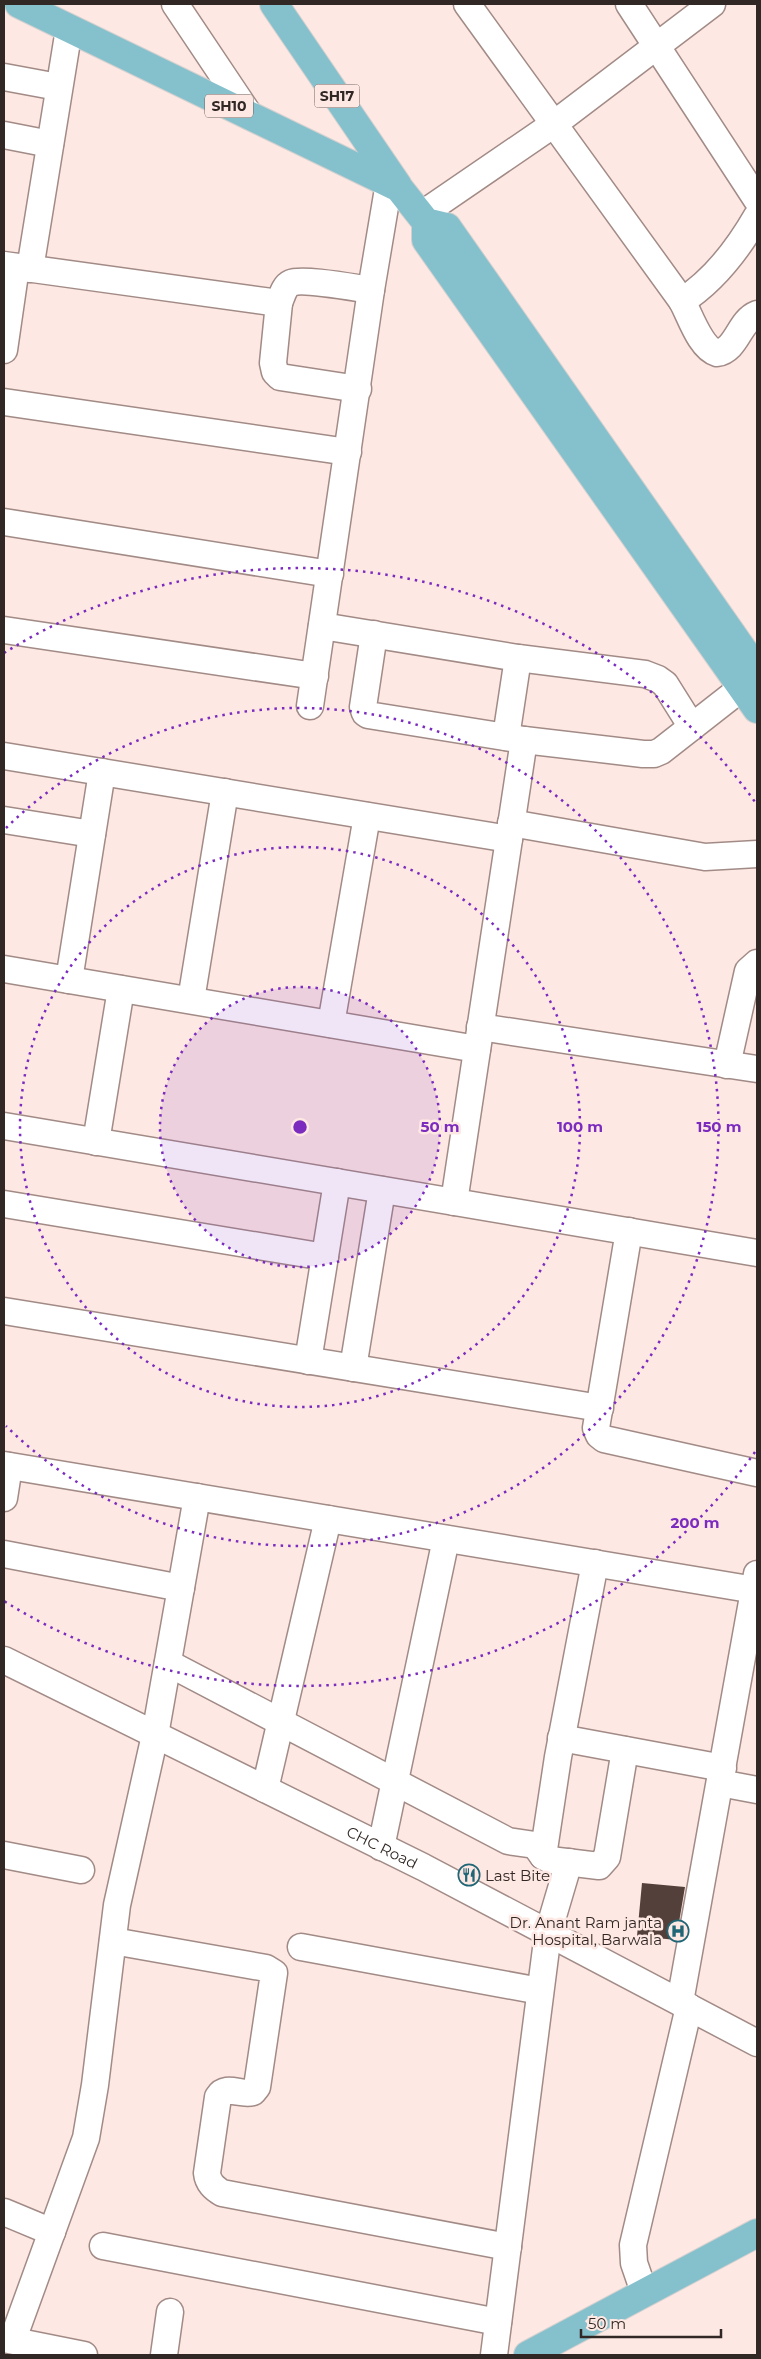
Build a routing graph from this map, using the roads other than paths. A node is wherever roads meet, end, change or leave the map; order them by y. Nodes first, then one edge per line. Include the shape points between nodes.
1 (19, 4) edge
2 (175, 4) edge
3 (274, 4) edge
4 (467, 4) edge
5 (629, 4) edge
6 (712, 4) edge
7 (69, 29) junction
8 (656, 48) junction
9 (4, 76) edge
10 (58, 88) junction
11 (250, 116) junction
12 (554, 124) junction
13 (4, 135) edge
14 (50, 144) junction
15 (394, 185) junction
16 (757, 200) edge
17 (757, 216) edge
18 (424, 219) junction
19 (16, 267) edge
20 (371, 290) junction
21 (682, 300) junction
22 (279, 303) junction
23 (757, 314) edge
24 (4, 350) edge
25 (358, 390) junction
26 (4, 402) edge
27 (348, 452) junction
28 (4, 522) edge
29 (330, 574) junction
30 (322, 626) junction
31 (4, 630) edge
32 (374, 634) junction
33 (518, 658) junction
34 (315, 676) junction
35 (754, 686) edge
36 (310, 706) dead end
37 (692, 727) junction
38 (515, 738) junction
39 (4, 756) edge
40 (102, 772) junction
41 (225, 792) junction
42 (367, 816) junction
43 (4, 820) edge
44 (510, 831) junction
45 (92, 834) junction
46 (757, 854) edge
47 (757, 963) edge
48 (4, 969) edge
49 (69, 980) junction
50 (121, 989) junction
51 (191, 1000) junction
52 (331, 1024) junction
53 (479, 1038) junction
54 (727, 1065) junction
55 (757, 1069) edge
56 (4, 1126) edge
57 (96, 1142) junction
58 (337, 1182) junction
59 (382, 1190) junction
60 (454, 1202) junction
61 (4, 1204) edge
62 (628, 1231) junction
63 (757, 1253) edge
64 (324, 1257) junction
65 (4, 1311) edge
66 (308, 1361) junction
67 (353, 1368) junction
68 (600, 1408) junction
69 (6, 1465) edge
70 (757, 1473) edge
71 (197, 1497) junction
72 (4, 1498) edge
73 (328, 1519) junction
74 (446, 1539) junction
75 (4, 1554) edge
76 (595, 1563) junction
77 (756, 1582) edge
78 (181, 1588) junction
79 (4, 1660) edge
80 (168, 1663) junction
81 (281, 1722) junction
82 (155, 1735) junction
83 (561, 1738) junction
84 (625, 1750) junction
85 (721, 1775) junction
86 (395, 1782) junction
87 (266, 1789) junction
88 (757, 1790) edge
89 (381, 1847) junction
90 (4, 1855) edge
91 (543, 1856) junction
92 (569, 1862) junction
93 (81, 1870) dead end
94 (548, 1933) junction
95 (113, 1940) junction
96 (301, 1946) dead end
97 (540, 1991) junction
98 (684, 2004) junction
99 (757, 2042) edge
100 (4, 2212) edge
101 (52, 2232) junction
102 (757, 2233) edge
103 (103, 2246) dead end
104 (508, 2247) junction
105 (757, 2254) edge
106 (644, 2292) junction
107 (170, 2312) dead end
108 (498, 2322) junction
109 (8, 2339) edge
110 (84, 2355) edge
111 (164, 2355) edge
112 (494, 2355) edge
113 (528, 2355) edge
114 (568, 2355) edge

1 - 7 main road, SH10
2 - 11 street
3 - 15 main road, SH17
4 - 12 street
5 - 8 street
6 - 8 street
7 - 10 street
7 - 11 main road, SH10
8 - 12 street
8 - 16 street
9 - 10 street
10 - 14 street
11 - 15 main road, SH10
12 - 18 street
12 - 21 street
13 - 14 street
14 - 19 street
15 - 18 main road, SH10
15 - 20 street
17 - 21 street via 728,261 693,294
18 - 35 main road via 447,227
19 - 22 street
19 - 24 street
20 - 22 street via 291,283
20 - 25 street
21 - 23 street via 703,341 717,353 730,347 746,321
22 - 25 street via 274,372 280,377
25 - 27 street
26 - 27 street
27 - 29 street
28 - 29 street
29 - 30 street
30 - 32 street
30 - 34 street
31 - 34 street
32 - 33 street
32 - 38 street via 364,713
33 - 37 street via 645,674 658,679
33 - 38 street
34 - 36 street
35 - 37 street
37 - 38 street via 654,754
38 - 44 street
39 - 40 street
40 - 41 street
40 - 45 street
41 - 42 street
41 - 51 street
42 - 44 street
42 - 52 street
43 - 45 street
44 - 46 street via 705,857
44 - 53 street
45 - 49 street
47 - 54 street via 748,971
48 - 49 street
49 - 50 street
50 - 51 street
50 - 57 street
51 - 52 street
52 - 53 street
53 - 54 street
53 - 60 street
54 - 55 street
56 - 57 street
57 - 58 street
58 - 59 street
58 - 64 street
59 - 60 street
59 - 67 street
60 - 62 street
61 - 64 street
62 - 63 street
62 - 68 street
64 - 66 street
65 - 66 street
66 - 67 street
67 - 68 street
68 - 70 street via 596,1428 604,1439
69 - 71 street
69 - 72 street
71 - 73 street
71 - 78 street
73 - 74 street
73 - 81 street
74 - 76 street
74 - 86 street
75 - 78 street
76 - 77 street
76 - 83 street
77 - 85 street
78 - 80 street
79 - 82 street, CHC Road
80 - 81 street
80 - 82 street
81 - 86 street
81 - 87 street
82 - 87 street, CHC Road
82 - 95 street
83 - 84 street
83 - 91 street
84 - 85 street
84 - 92 street via 607,1857 599,1866
85 - 88 street
85 - 98 street
86 - 89 street
86 - 91 street via 508,1841 535,1846
87 - 89 street, CHC Road
89 - 94 street, CHC Road
90 - 93 street
91 - 92 street
92 - 94 street
94 - 97 street
94 - 98 street, CHC Road
95 - 101 street via 86,2138
95 - 104 street via 266,1968 274,1973 257,2087 248,2094 227,2090 218,2097 208,2173 208,2180 214,2188 222,2193
96 - 97 street
97 - 104 street
98 - 99 street, CHC Road
98 - 106 street via 633,2245 634,2263
100 - 101 street
101 - 109 street
102 - 106 main road
103 - 108 street
104 - 108 street
105 - 114 main road
106 - 113 main road
107 - 111 street
108 - 112 street
109 - 110 street

